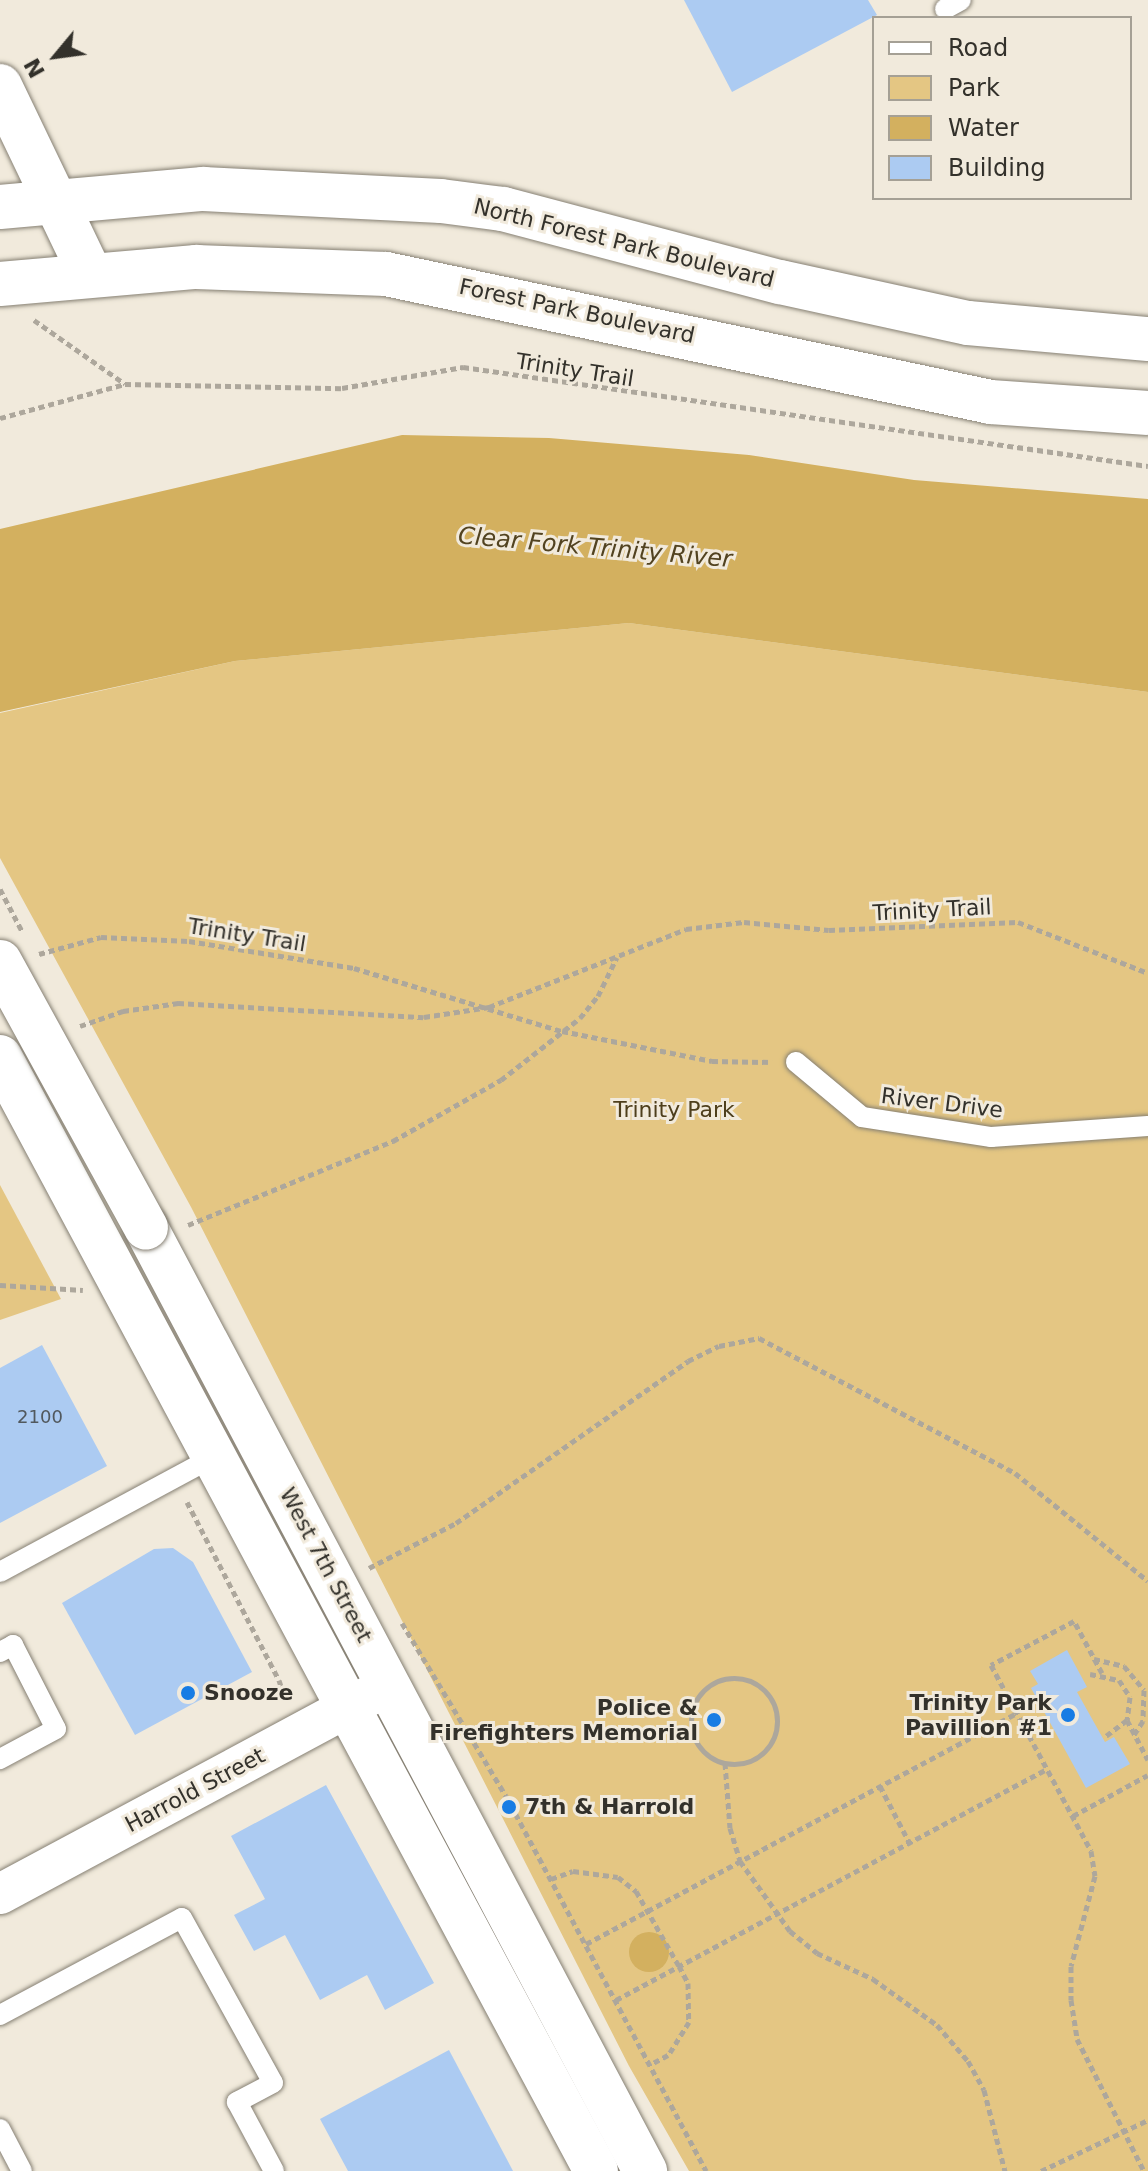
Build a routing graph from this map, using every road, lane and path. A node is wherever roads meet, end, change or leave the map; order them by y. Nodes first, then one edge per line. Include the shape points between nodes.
1 (0, 86) edge
2 (56, 201) junction
3 (0, 207) edge
4 (89, 272) junction
5 (0, 284) edge
6 (31, 315) dead end
7 (1148, 339) edge
8 (125, 384) junction
9 (1148, 413) edge
10 (0, 418) edge
11 (1148, 466) edge
12 (617, 957) junction
13 (14, 960) edge
14 (1148, 973) edge
15 (489, 1007) junction
16 (76, 1027) dead end
17 (562, 1031) junction
18 (0, 1057) edge
19 (796, 1062) joint
20 (1148, 1126) edge
21 (164, 1228) junction
22 (0, 1285) edge
23 (92, 1291) dead end
24 (214, 1457) junction
25 (174, 1479) junction
26 (369, 1568) dead end
27 (0, 1572) edge
28 (1148, 1581) edge
29 (0, 1652) edge
30 (1094, 1659) junction
31 (1102, 1673) junction
32 (1090, 1674) dead end
33 (389, 1685) junction
34 (270, 1699) dead end
35 (348, 1709) junction
36 (456, 1712) dead end
37 (1017, 1713) junction
38 (1127, 1720) junction
39 (1134, 1735) junction
40 (1106, 1736) dead end
41 (0, 1759) edge
42 (1148, 1760) edge
43 (725, 1763) junction
44 (1047, 1769) junction
45 (1148, 1775) edge
46 (880, 1786) junction
47 (1073, 1816) junction
48 (909, 1842) junction
49 (740, 1861) junction
50 (551, 1879) junction
51 (0, 1894) edge
52 (648, 1910) junction
53 (778, 1913) junction
54 (586, 1944) junction
55 (679, 1966) junction
56 (616, 2000) junction
57 (0, 2015) edge
58 (651, 2064) junction
59 (1148, 2120) edge
60 (0, 2129) edge
61 (1125, 2131) junction
62 (22, 2171) edge
63 (274, 2171) edge
64 (596, 2171) edge
65 (645, 2171) edge
66 (706, 2171) edge
67 (1005, 2171) edge
68 (1041, 2171) edge
69 (1144, 2171) edge

1 - 2 main road
2 - 3 main road, North Forest Park Boulevard
2 - 4 main road
2 - 7 main road, North Forest Park Boulevard via 235,189 441,201 503,209 780,282 968,323
4 - 5 main road, Forest Park Boulevard
4 - 9 main road, Forest Park Boulevard via 196,267 386,274 991,402
6 - 8 path via 37,327
8 - 10 path, Trinity Trail
8 - 11 path, Trinity Trail via 342,388 463,367
12 - 14 path, Trinity Trail via 686,929 744,922 829,930 1018,922
12 - 15 path, Trinity Trail
12 - 17 path via 598,996
13 - 15 path, Trinity Trail via 101,937 189,941 354,968
13 - 21 main road, West 7th Street, bridge
15 - 16 path, Trinity Trail via 424,1017 178,1003 123,1011
15 - 17 path, Trinity Trail
17 - 19 path, Trinity Trail via 712,1061
17 - 21 path via 501,1080 393,1141
18 - 24 main road
19 - 20 lane, River Drive via 862,1117 991,1137
21 - 33 main road, West 7th Street
22 - 23 path
24 - 25 lane
24 - 35 main road
25 - 27 lane
25 - 34 path via 279,1680 281,1686
26 - 28 path via 456,1523 688,1361 719,1346 759,1338 1015,1473
29 - 41 lane via 13,1645 56,1729
30 - 31 path
30 - 37 path via 1074,1621 991,1665
30 - 39 path via 1124,1666 1144,1690 1143,1721
31 - 32 path
31 - 38 path via 1126,1688 1131,1707
33 - 35 street, Harrold Street
33 - 65 main road, West 7th Street
35 - 51 street, Harrold Street
35 - 64 main road
36 - 50 path
37 - 44 path
37 - 46 path
38 - 39 path
38 - 40 path
39 - 42 path
43 - 43 path via 757,1758 776,1732 772,1700 747,1679 718,1680 696,1700 692,1714 696,1740
43 - 49 path via 730,1828
44 - 47 path
44 - 48 path
45 - 47 path
46 - 48 path
46 - 49 path
47 - 61 path via 1091,1851 1095,1876 1071,1966 1077,2039
48 - 53 path
49 - 52 path
49 - 53 path
50 - 52 path via 595,1870 618,1877
50 - 54 path
52 - 54 path
52 - 55 path
53 - 55 path
53 - 67 path via 817,1953 873,1979 948,2037 984,2090
54 - 56 path
55 - 56 path
55 - 58 path via 688,1983 689,2022 668,2055
56 - 58 path
57 - 63 lane via 182,1918 273,2083 237,2102
58 - 66 path
59 - 61 path
60 - 62 lane
61 - 68 path
61 - 69 path

